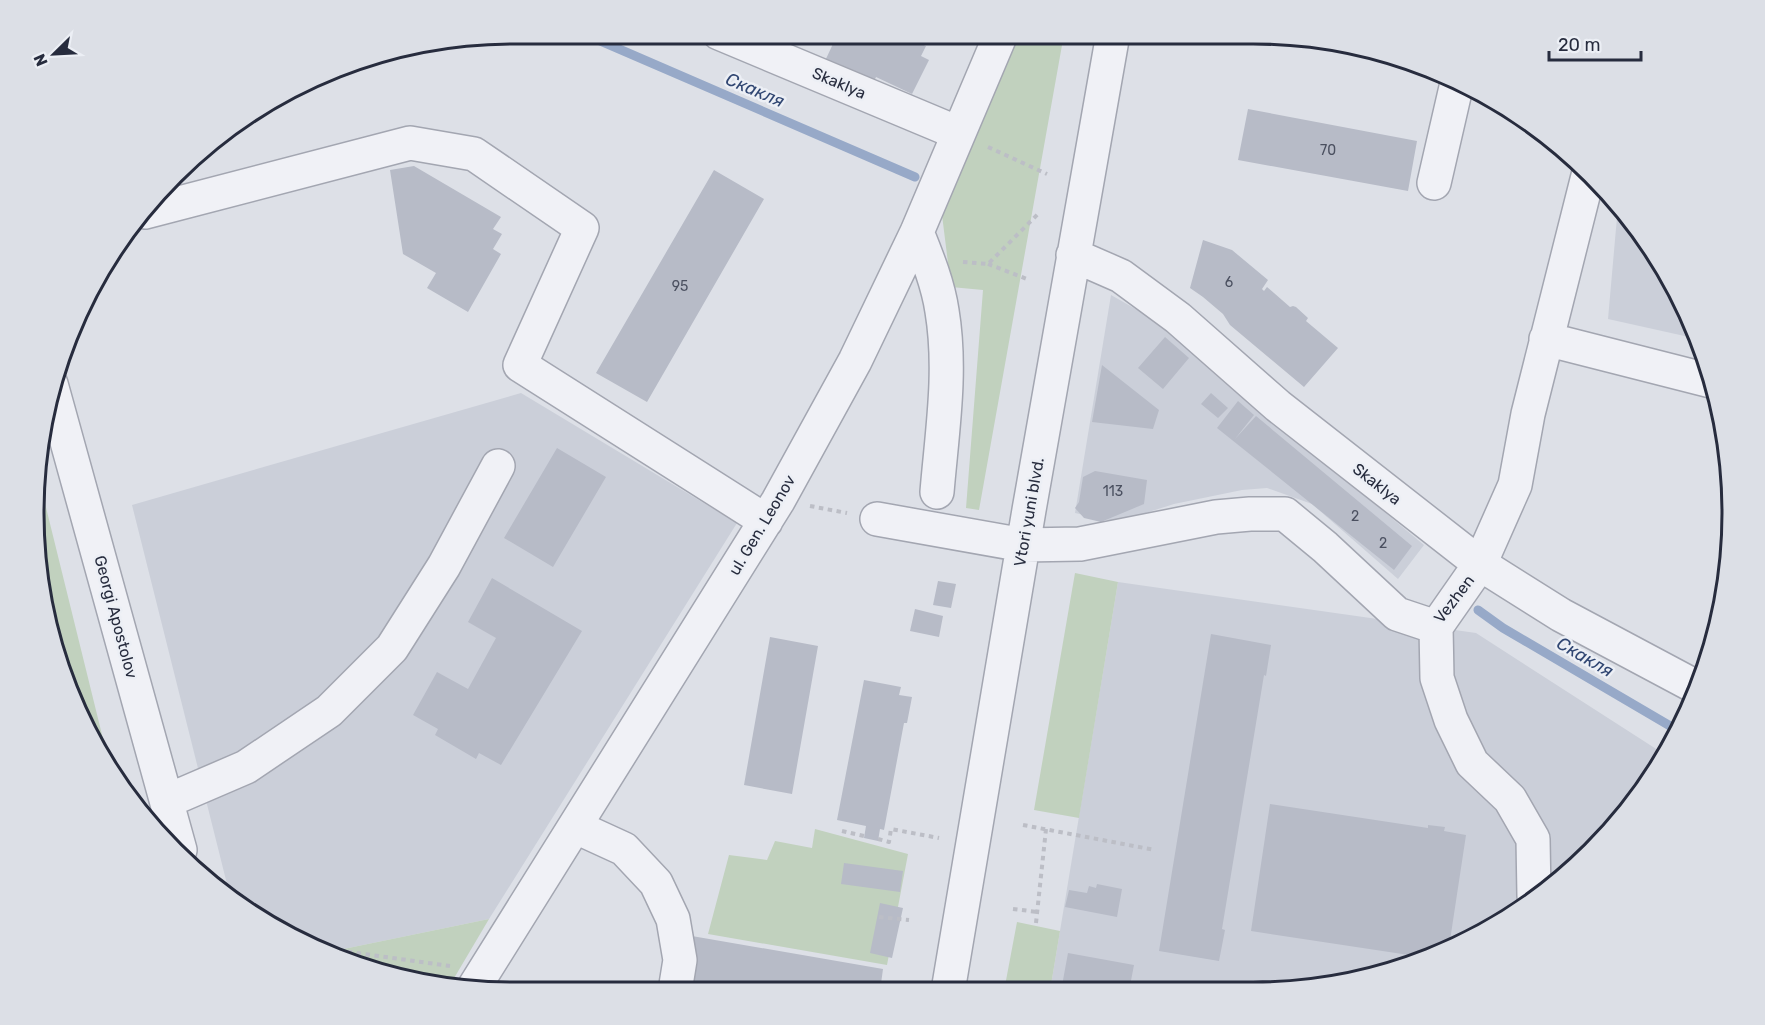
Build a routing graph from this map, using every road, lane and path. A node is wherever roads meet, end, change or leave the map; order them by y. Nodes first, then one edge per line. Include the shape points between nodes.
1 (745, 44) edge
2 (997, 44) edge
3 (1111, 44) edge
4 (1455, 90) edge
5 (958, 133) junction
6 (1047, 174) dead end
7 (1434, 183) dead end
8 (1586, 183) edge
9 (154, 210) edge
10 (1038, 214) dead end
11 (916, 231) junction
12 (1073, 255) junction
13 (988, 264) junction
14 (1027, 279) dead end
15 (934, 280) junction
16 (1546, 339) junction
17 (1702, 379) edge
18 (56, 404) edge
19 (498, 466) dead end
20 (937, 492) dead end
21 (772, 511) junction
22 (877, 519) joint
23 (1023, 545) junction
24 (1480, 564) junction
25 (1437, 627) junction
26 (1689, 683) edge
27 (167, 801) junction
28 (1023, 825) dead end
29 (576, 827) junction
30 (1046, 829) junction
31 (842, 831) dead end
32 (864, 836) dead end
33 (939, 838) dead end
34 (878, 839) dead end
35 (177, 840) edge
36 (1155, 850) dead end
37 (1534, 888) edge
38 (1013, 909) dead end
39 (1038, 912) junction
40 (879, 917) dead end
41 (909, 920) dead end
42 (1036, 923) dead end
43 (358, 956) edge
44 (474, 979) edge
45 (478, 980) edge
46 (676, 982) edge
47 (950, 982) edge

1 - 5 street, Skaklya
2 - 5 street, ul. Gen. Leonov
3 - 12 street, Vtori yuni blvd.
4 - 7 street
5 - 6 path
5 - 11 street, ul. Gen. Leonov
8 - 16 street, Vezhen
9 - 21 street via 410,143 474,154 582,228 520,365
10 - 13 path
11 - 15 street
11 - 21 street, ul. Gen. Leonov via 855,361
12 - 23 street, Vtori yuni blvd.
12 - 24 street, Skaklya via 1121,276 1178,318 1278,406
13 - 14 path
13 - 15 path via 951,261
15 - 20 street via 948,364
16 - 17 street
16 - 24 street, Vezhen via 1515,485
18 - 27 street, Georgi Apostolov
19 - 27 street via 444,566 392,648 329,711 246,767
21 - 22 path
21 - 29 street, ul. Gen. Leonov
22 - 23 street, Vezhen
23 - 25 street, Vezhen via 1080,544 1216,517 1285,514 1397,614
23 - 47 street, Vtori yuni blvd.
24 - 25 street, Vezhen
24 - 26 street, Skaklya via 1561,615
25 - 37 street via 1437,678 1451,720 1472,763 1510,799 1533,839
27 - 35 street, Georgi Apostolov
28 - 30 path
29 - 45 street, ul. Gen. Leonov
29 - 46 street via 624,849 656,883 673,919 680,960
30 - 36 path
30 - 39 path
31 - 32 path
33 - 34 path via 891,829 889,842
38 - 39 path
39 - 42 path
40 - 41 path
43 - 44 path

